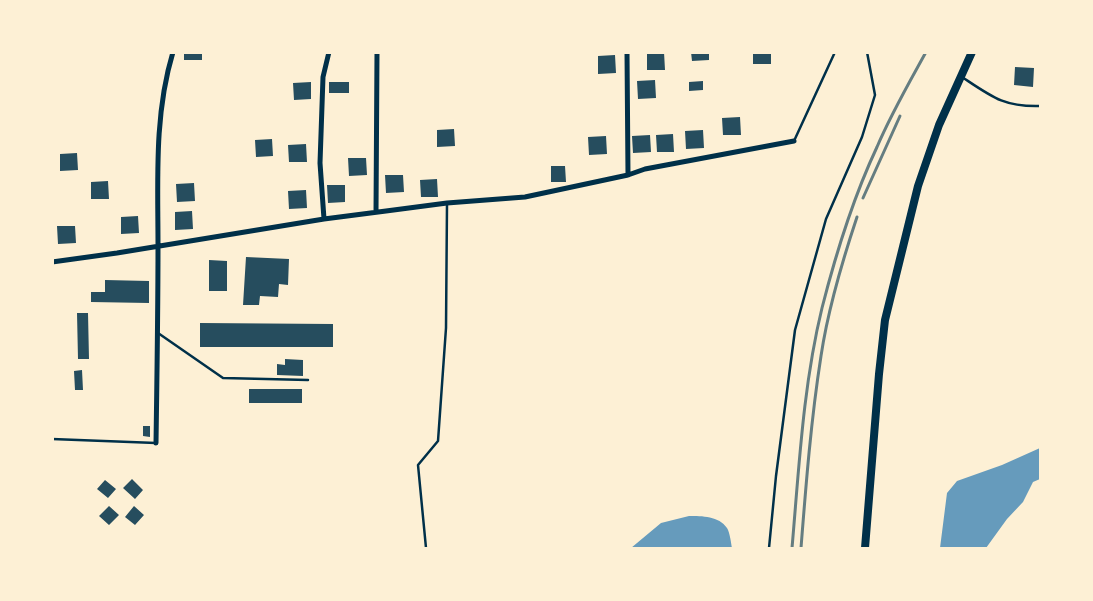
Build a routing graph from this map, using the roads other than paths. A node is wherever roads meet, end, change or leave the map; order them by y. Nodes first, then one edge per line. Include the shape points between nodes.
1 (172, 52) edge
2 (329, 52) edge
3 (377, 52) edge
4 (627, 52) edge
5 (835, 52) edge
6 (867, 52) edge
7 (972, 52) edge
8 (961, 76) junction
9 (1040, 106) edge
10 (794, 141) joint
11 (628, 175) junction
12 (447, 203) junction
13 (376, 212) junction
14 (324, 219) junction
15 (158, 247) junction
16 (52, 262) edge
17 (158, 333) junction
18 (308, 380) dead end
19 (52, 440) edge
20 (156, 443) joint
21 (426, 548) edge
22 (769, 548) edge
23 (865, 548) edge

1 - 15 street via 161,105
2 - 14 street via 323,77 320,163
3 - 13 street
4 - 11 street
5 - 10 lane
6 - 22 lane via 875,95 862,136 826,219 795,330
7 - 8 main road
8 - 9 lane via 995,99 1023,106
8 - 23 main road via 938,125 918,186 886,320
10 - 11 street
11 - 12 street via 525,197
12 - 13 street
12 - 21 lane via 446,328 438,441 418,465
13 - 14 street
14 - 15 street
15 - 16 street
15 - 17 street
17 - 18 lane via 223,378
17 - 20 street
19 - 20 lane

